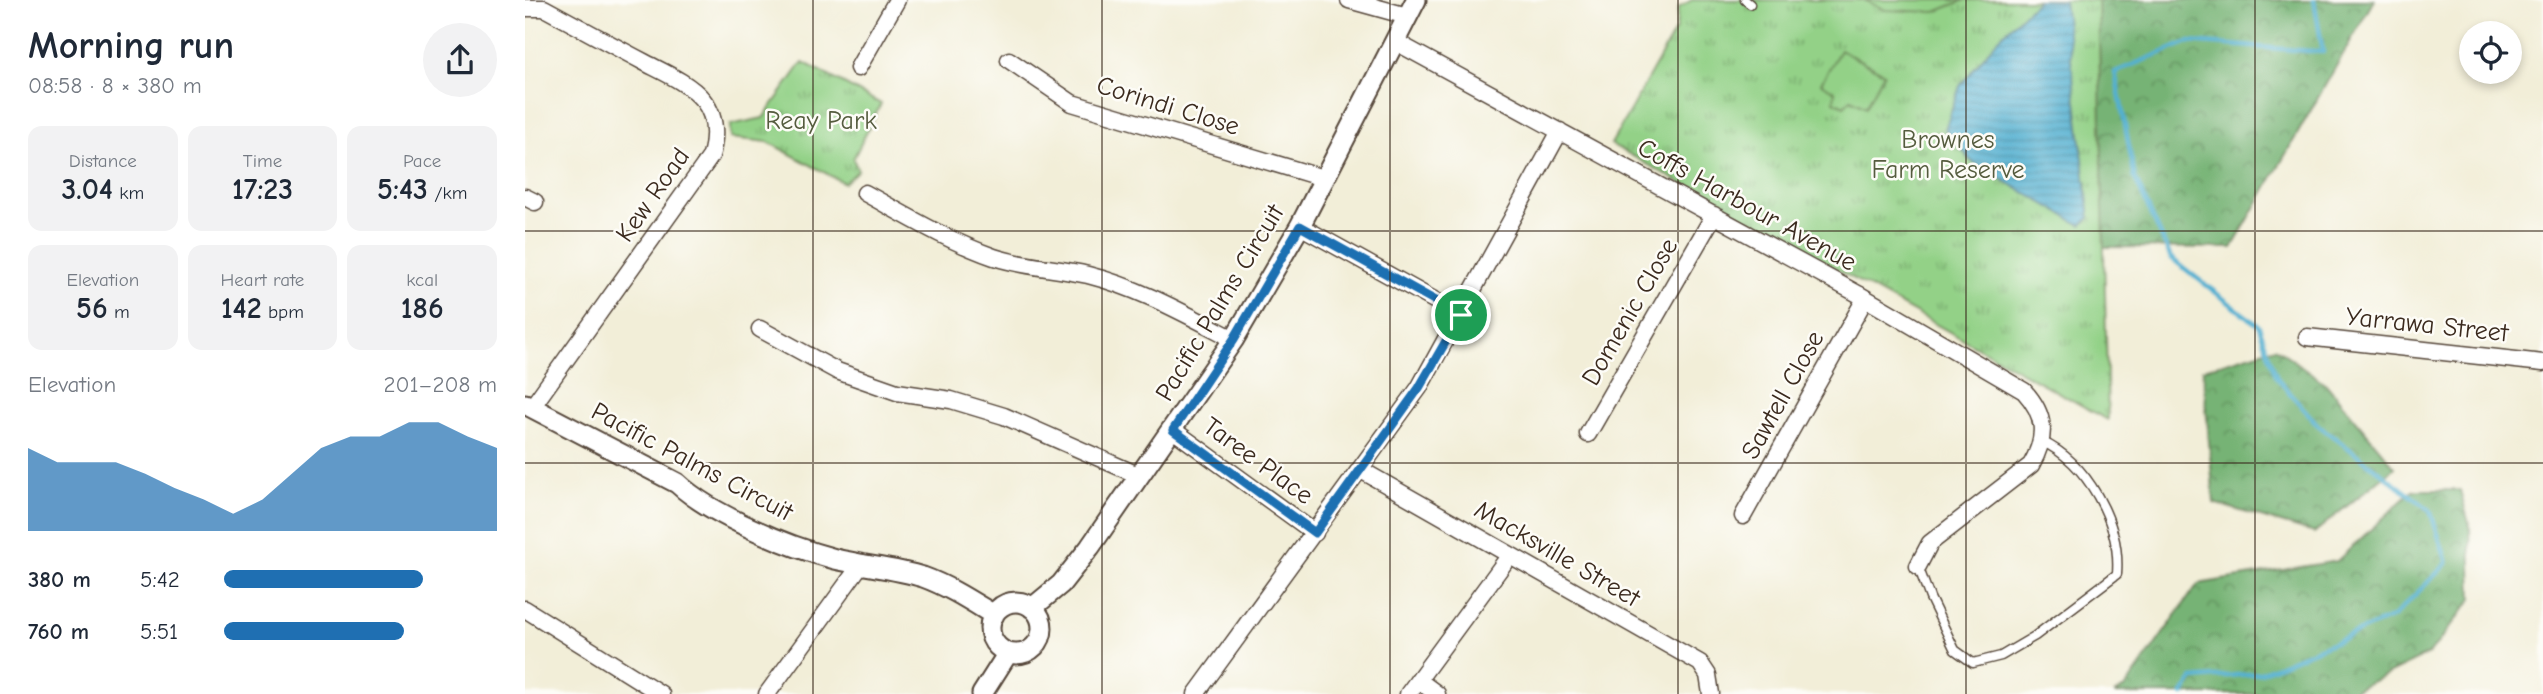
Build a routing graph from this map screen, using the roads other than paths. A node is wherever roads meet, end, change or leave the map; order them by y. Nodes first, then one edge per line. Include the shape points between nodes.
1 (897, 0) edge
2 (1349, 0) edge
3 (525, 8) edge
4 (1411, 8) edge
5 (1394, 41) junction
6 (1009, 60) dead end
7 (858, 68) dead end
8 (1560, 131) junction
9 (1323, 178) junction
10 (865, 193) dead end
11 (1714, 215) junction
12 (1300, 226) junction
13 (1865, 299) junction
14 (1461, 315) junction
15 (760, 329) dead end
16 (2307, 337) dead end
17 (1234, 339) junction
18 (2543, 363) edge
19 (528, 406) edge
20 (1173, 430) junction
21 (1588, 435) dead end
22 (2041, 441) junction
23 (1361, 470) junction
24 (1140, 476) junction
25 (1744, 516) dead end
26 (1315, 533) junction
27 (1510, 555) junction
28 (862, 563) junction
29 (1918, 566) joint
30 (1032, 608) junction
31 (525, 609) edge
32 (994, 615) junction
33 (1008, 653) junction
34 (1418, 680) junction
35 (661, 694) edge
36 (767, 694) edge
37 (982, 694) edge
38 (1196, 694) edge
39 (1408, 694) edge
40 (1437, 694) edge
41 (1711, 694) edge

1 - 7 street
2 - 4 street
3 - 19 street, Kew Road via 544,8 694,92 710,111 715,141 711,156
4 - 5 street, Pacific Palms Circuit
5 - 8 street, Coffs Harbour Avenue
5 - 9 street, Pacific Palms Circuit
6 - 9 street, Corindi Close via 1072,103
8 - 11 street, Coffs Harbour Avenue
8 - 14 street
9 - 12 street, Pacific Palms Circuit
10 - 17 street via 946,237 995,257 1130,288
11 - 13 street, Coffs Harbour Avenue
11 - 21 street, Domenic Close
12 - 14 street
12 - 17 street, Pacific Palms Circuit
13 - 22 street, Coffs Harbour Avenue via 2024,391 2036,404
13 - 25 street, Sawtell Close
14 - 23 street via 1419,388
15 - 24 street via 837,371 897,392 951,400 1004,416
16 - 18 street, Yarrawa Street
17 - 20 street, Pacific Palms Circuit
19 - 28 street, Pacific Palms Circuit via 677,483 715,510 800,548
20 - 24 street, Pacific Palms Circuit
20 - 26 street, Taree Place
22 - 29 street via 2031,465 1930,543
22 - 29 lane via 2059,449 2086,477 2109,522 2117,574 2035,636 2001,656 1972,663 1955,650
23 - 26 street
23 - 27 street, Macksville Street
24 - 30 street, Pacific Palms Circuit via 1061,584
26 - 38 street
27 - 34 street
27 - 41 street, Macksville Street via 1700,663 1708,675
28 - 32 street, Pacific Palms Circuit via 925,578
28 - 36 street
30 - 32 street via 1014,602
30 - 33 street via 1042,625 1038,642 1021,654
31 - 35 street
32 - 33 street via 992,637
33 - 37 street
34 - 39 street
34 - 40 street

